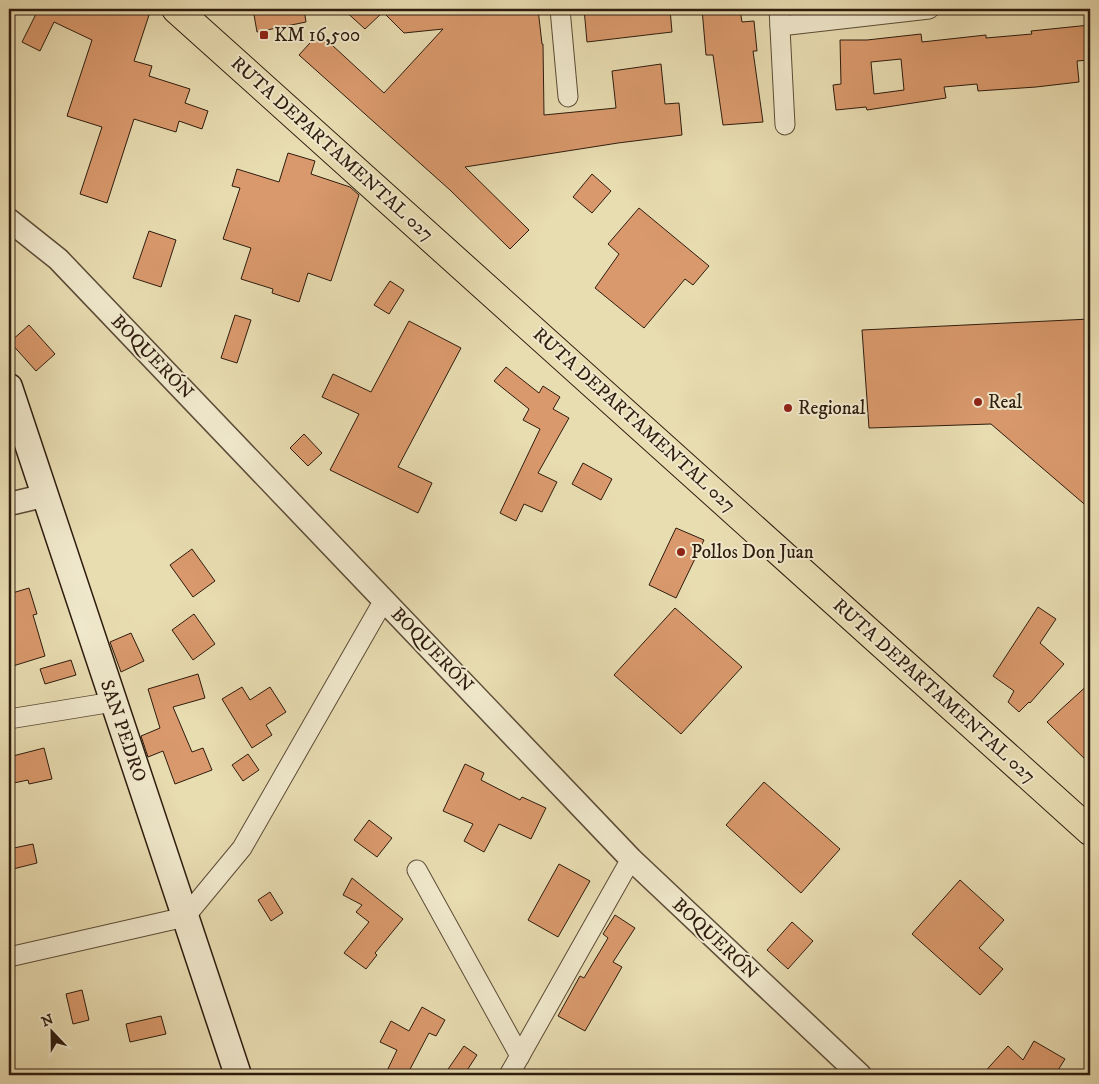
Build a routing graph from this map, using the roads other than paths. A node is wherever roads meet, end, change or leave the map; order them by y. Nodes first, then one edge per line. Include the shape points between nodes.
1 (176, 9) edge
2 (560, 9) edge
3 (929, 9) edge
4 (780, 17) edge
5 (568, 97) dead end
6 (785, 125) dead end
7 (9, 220) edge
8 (9, 387) edge
9 (43, 496) junction
10 (9, 504) edge
11 (384, 600) junction
12 (113, 702) junction
13 (9, 719) edge
14 (1090, 831) edge
15 (632, 860) junction
16 (417, 870) dead end
17 (185, 917) junction
18 (9, 957) edge
19 (520, 1056) junction
20 (238, 1075) edge
21 (509, 1075) edge
22 (860, 1075) edge

1 - 14 main road, RUTA DEPARTAMENTAL 027
2 - 5 street
3 - 4 street
4 - 6 street
7 - 11 street, BOQUERÓN via 58,260
8 - 9 main road, SAN PEDRO
9 - 10 street
9 - 12 main road, SAN PEDRO
11 - 15 street, BOQUERÓN
11 - 17 street via 242,848
12 - 13 street
12 - 17 main road, SAN PEDRO
15 - 19 street
15 - 22 street, BOQUERÓN
16 - 19 street
17 - 18 street
17 - 20 main road, SAN PEDRO
19 - 21 street

